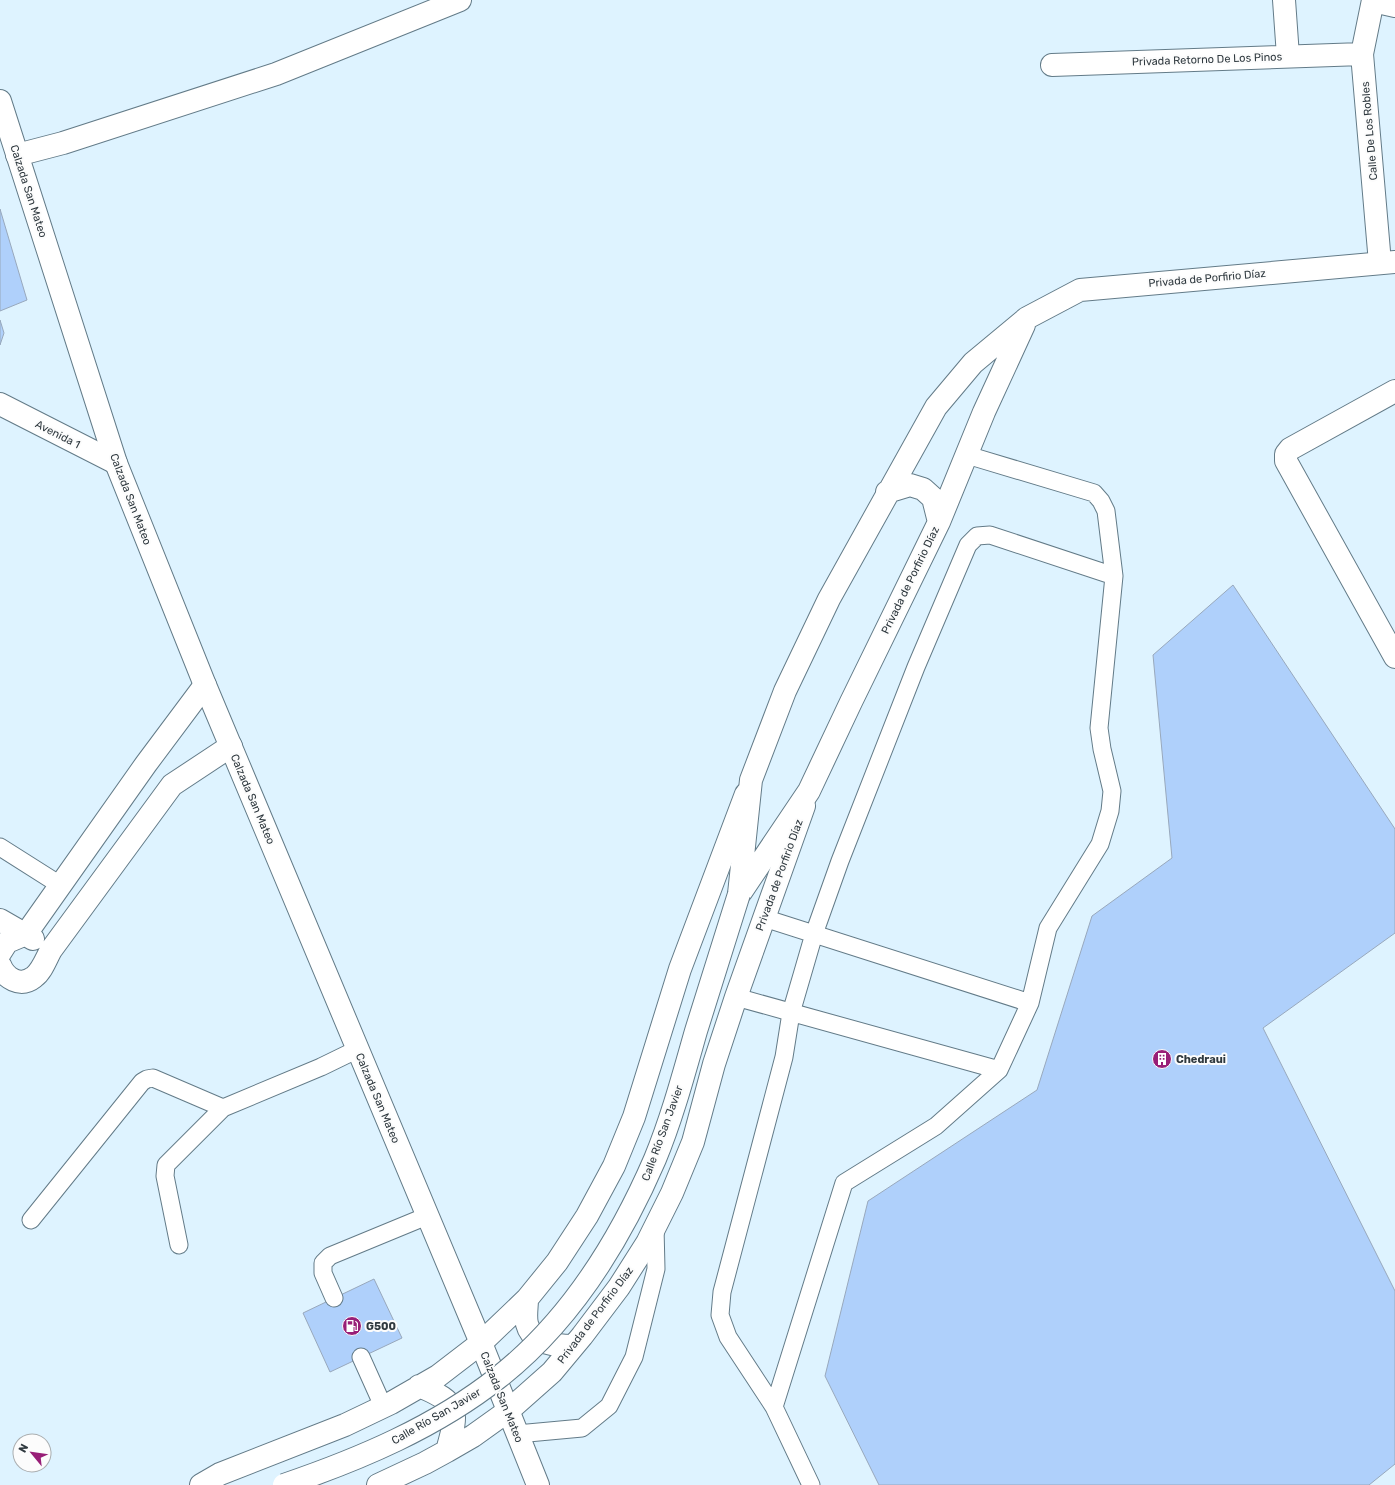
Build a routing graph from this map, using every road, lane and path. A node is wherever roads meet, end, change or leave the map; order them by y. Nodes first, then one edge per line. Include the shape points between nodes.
1 (460, 0) edge
2 (1284, 0) edge
3 (1373, 1) edge
4 (1395, 6) edge
5 (1362, 54) junction
6 (1288, 56) junction
7 (1052, 64) dead end
8 (0, 101) edge
9 (17, 155) junction
10 (1387, 262) edge
11 (1027, 318) junction
12 (1395, 391) edge
13 (0, 404) edge
14 (967, 455) junction
15 (116, 463) junction
16 (887, 492) junction
17 (939, 522) junction
18 (1114, 576) junction
19 (1395, 657) edge
20 (205, 685) junction
21 (230, 746) junction
22 (751, 780) junction
23 (809, 791) junction
24 (0, 847) edge
25 (60, 885) junction
26 (739, 894) junction
27 (764, 918) junction
28 (0, 920) edge
29 (26, 934) junction
30 (814, 934) junction
31 (51, 950) junction
32 (0, 953) edge
33 (2, 976) edge
34 (736, 997) junction
35 (1030, 1003) junction
36 (791, 1013) junction
37 (358, 1049) junction
38 (999, 1070) junction
39 (223, 1108) junction
40 (427, 1216) junction
41 (31, 1220) dead end
42 (655, 1226) junction
43 (179, 1244) dead end
44 (334, 1298) dead end
45 (528, 1299) junction
46 (481, 1343) junction
47 (573, 1346) junction
48 (361, 1357) dead end
49 (419, 1386) junction
50 (383, 1406) junction
51 (774, 1407) junction
52 (508, 1411) junction
53 (517, 1434) junction
54 (446, 1451) junction
55 (201, 1485) edge
56 (284, 1485) edge
57 (378, 1485) edge
58 (538, 1485) edge
59 (811, 1485) edge

1 - 9 street via 276,74 63,143
2 - 6 street
3 - 4 street
3 - 5 street, Calle De Los Robles
5 - 6 street, Privada Retorno De Los Pinos
5 - 10 street, Calle De Los Robles
6 - 7 street, Privada Retorno De Los Pinos
8 - 9 street, Calzada San Mateo
9 - 15 street, Calzada San Mateo
10 - 11 street, Privada de Porfirio Díaz via 1080,290
11 - 14 street, Privada de Porfirio Díaz
11 - 16 street, Privada de Porfirio Díaz via 973,363 936,407
12 - 19 street via 1290,449 1286,454 1286,461
13 - 15 street, Avenida 1
14 - 17 street, Privada de Porfirio Díaz
14 - 18 lane via 1094,494 1101,500 1106,511
15 - 20 street, Calzada San Mateo
16 - 17 street via 910,485 923,488 933,498
16 - 22 street, Privada de Porfirio Díaz via 829,599 785,691
17 - 23 street, Privada de Porfirio Díaz
18 - 30 lane via 990,535 977,536 968,545 916,667
18 - 35 lane via 1100,728 1112,791 1110,811 1100,844 1048,928
20 - 21 street, Calzada San Mateo
20 - 25 street
21 - 31 street via 172,785
21 - 37 street, Calzada San Mateo
22 - 26 street, Calle Río San Javier
22 - 45 street, Privada de Porfirio Díaz via 680,969 634,1118 614,1166 587,1216 557,1262
23 - 26 street, Calle Río San Javier
23 - 27 street, Privada de Porfirio Díaz
24 - 25 lane
25 - 29 street
26 - 56 street, Calle Río San Javier, bridge via 656,1157 631,1211 599,1265 567,1308 536,1343 500,1376 459,1405 369,1454
27 - 30 lane
27 - 34 street, Privada de Porfirio Díaz
28 - 29 street
29 - 31 street
29 - 32 street via 7,942
30 - 35 lane
30 - 36 lane
31 - 33 street via 33,978 23,982
34 - 36 lane
34 - 42 street, Privada de Porfirio Díaz via 692,1142 672,1193
35 - 38 lane
36 - 38 lane
36 - 51 lane via 784,1057 722,1292 720,1315 728,1337
37 - 39 lane
37 - 40 street, Calzada San Mateo
38 - 51 lane via 936,1126 844,1183
39 - 41 lane via 153,1078 147,1079
39 - 43 lane via 166,1165 165,1176
40 - 44 lane via 330,1256 323,1263 323,1273
40 - 46 street, Calzada San Mateo
42 - 47 street, Privada de Porfirio Díaz via 619,1287
42 - 53 lane via 656,1269 634,1357 609,1406 582,1428
45 - 46 street, Privada de Porfirio Díaz
45 - 47 street via 526,1316 534,1336 546,1343
46 - 49 street via 438,1376
46 - 52 street, Calzada San Mateo
47 - 52 street, Privada de Porfirio Díaz via 552,1372
48 - 50 lane
49 - 50 street
49 - 54 street via 437,1393 449,1402 454,1414
50 - 55 street via 345,1425 220,1474
51 - 59 lane
52 - 53 street, Calzada San Mateo
52 - 54 street via 473,1436
53 - 58 street, Calzada San Mateo
54 - 57 street

